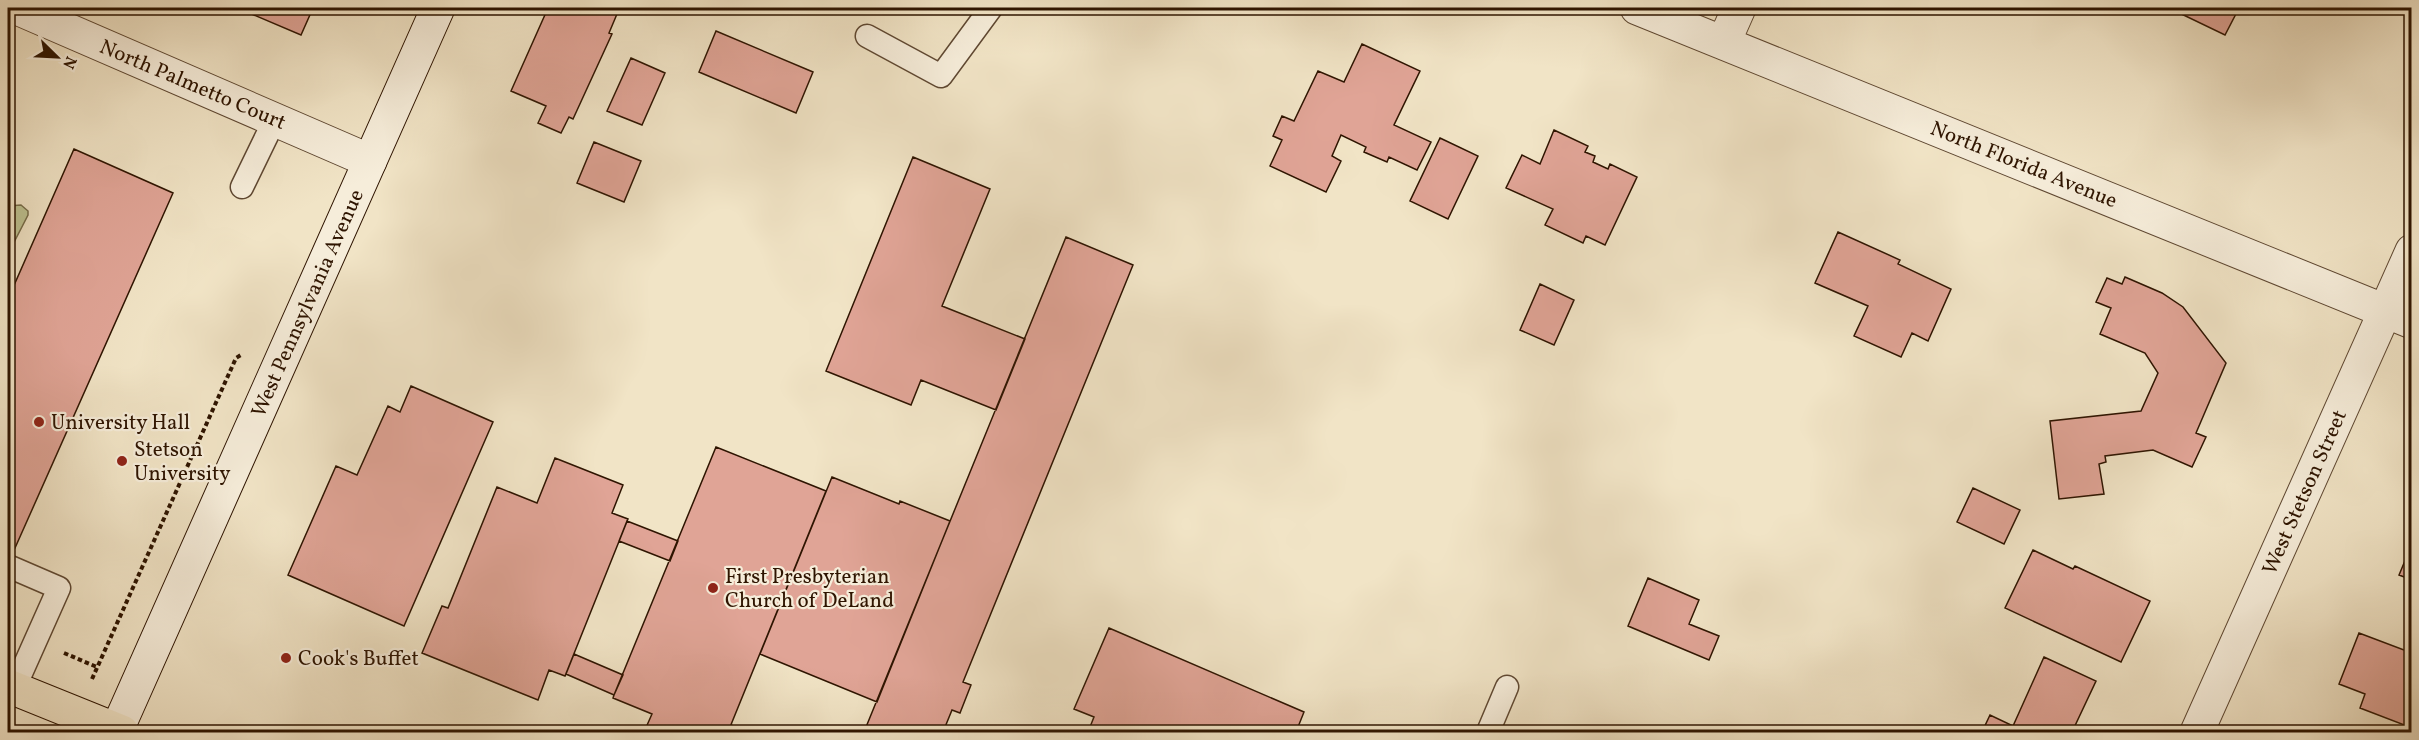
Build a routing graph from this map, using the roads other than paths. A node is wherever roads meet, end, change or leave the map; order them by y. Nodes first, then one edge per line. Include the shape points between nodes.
1 (17, 8) edge
2 (438, 8) edge
3 (991, 8) edge
4 (1637, 8) edge
5 (1739, 8) edge
6 (867, 36) dead end
7 (1724, 42) junction
8 (275, 119) junction
9 (370, 161) junction
10 (242, 187) dead end
11 (2412, 251) edge
12 (2398, 317) edge
13 (8, 566) edge
14 (1507, 687) dead end
15 (11, 688) edge
16 (119, 732) edge
17 (1488, 732) edge
18 (2197, 732) edge

1 - 8 street, North Palmetto Court
2 - 9 street, West Pennsylvania Avenue
3 - 6 lane via 941,76
4 - 7 street, North Florida Avenue
5 - 7 street
7 - 12 street, North Florida Avenue
8 - 9 street, North Palmetto Court
8 - 10 lane
9 - 16 street, West Pennsylvania Avenue
11 - 12 street, West Stetson Street
12 - 18 street, West Stetson Street
13 - 15 lane via 59,588
14 - 17 lane
15 - 16 main road

